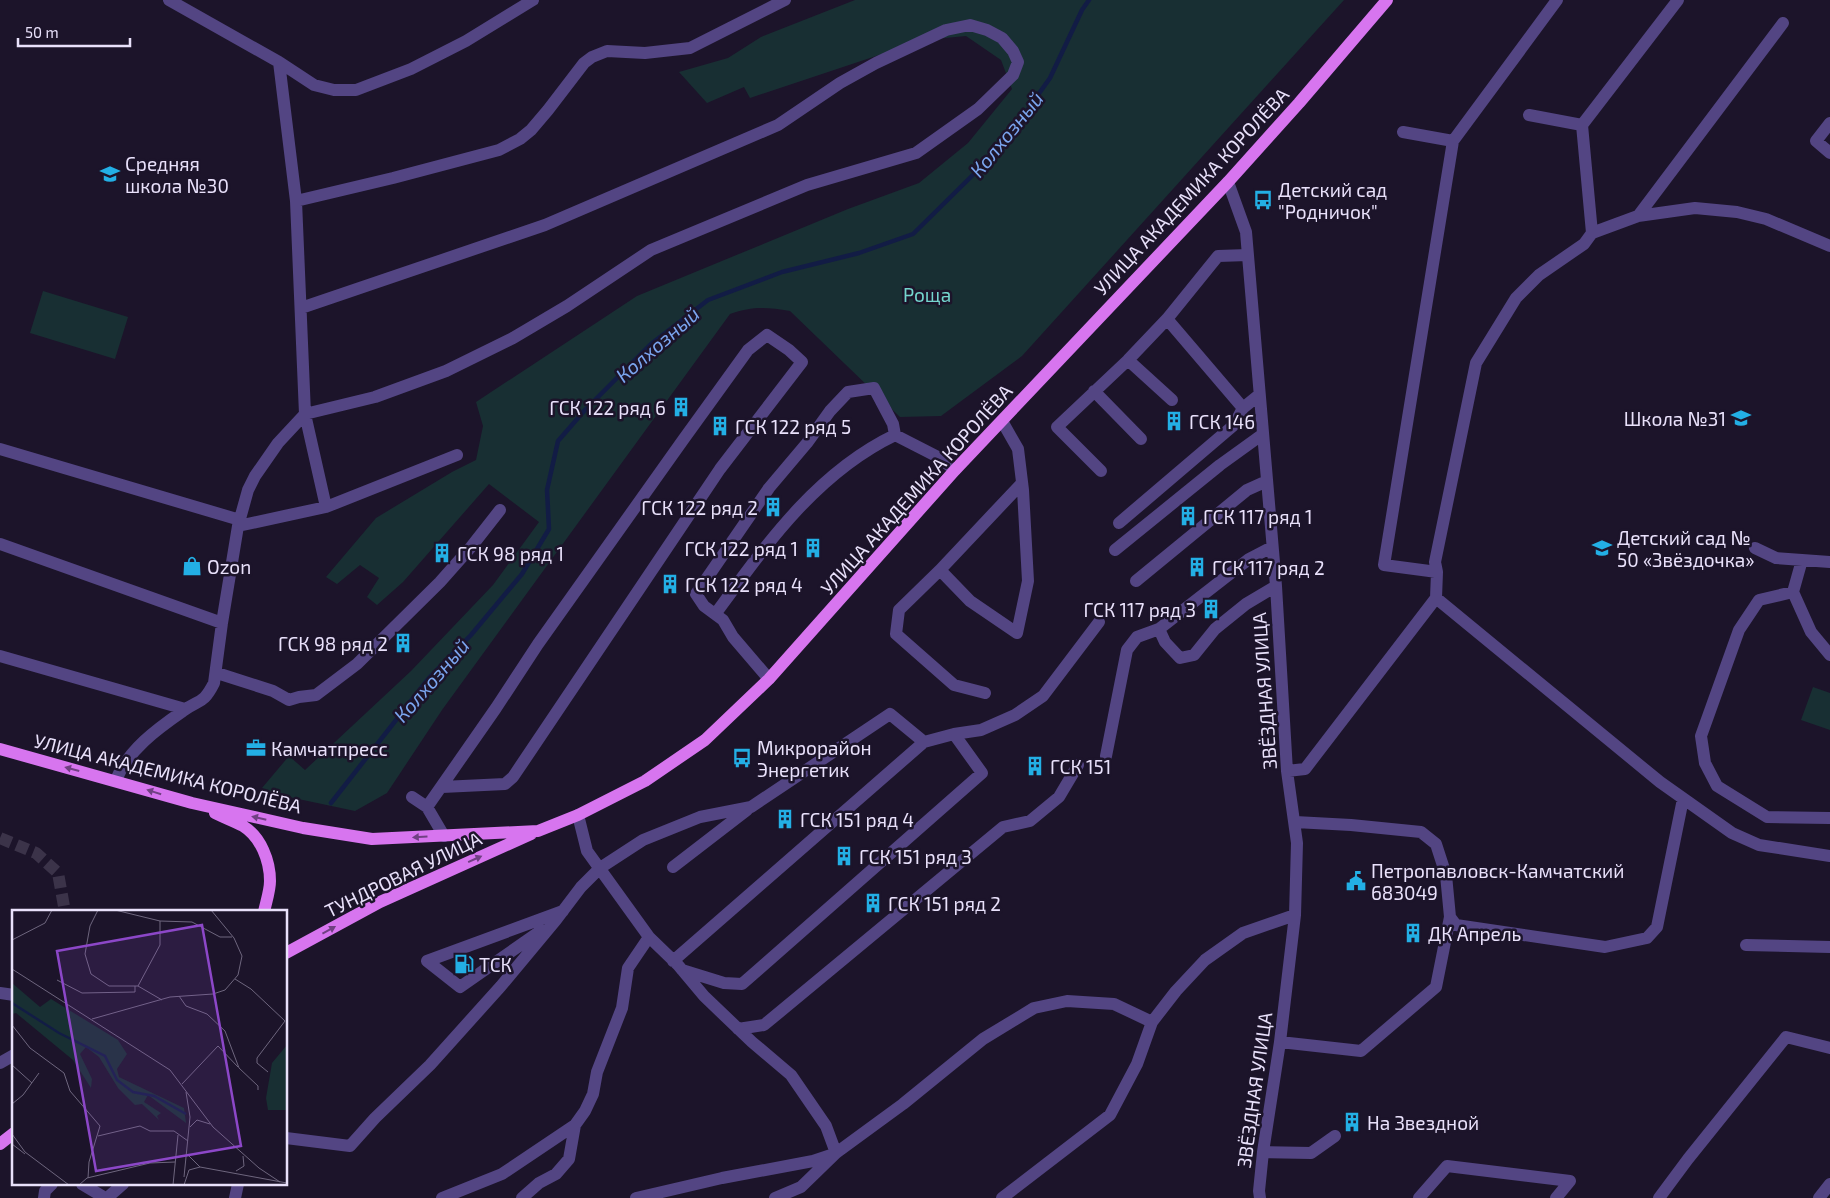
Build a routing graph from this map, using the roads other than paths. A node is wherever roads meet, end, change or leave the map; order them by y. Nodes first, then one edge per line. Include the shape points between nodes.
1 (168, 0) edge
2 (533, 0) edge
3 (785, 0) edge
4 (1387, 0) edge
5 (1557, 0) edge
6 (1678, 0) edge
7 (1783, 22) dead end
8 (279, 62) junction
9 (1529, 114) dead end
10 (1830, 123) edge
11 (1582, 125) junction
12 (1403, 132) dead end
13 (1453, 141) junction
14 (1830, 153) edge
15 (1228, 182) junction
16 (296, 201) junction
17 (1638, 216) junction
18 (1592, 232) junction
19 (1830, 246) edge
20 (1248, 255) junction
21 (301, 308) junction
22 (1167, 319) junction
23 (1128, 360) junction
24 (1094, 391) junction
25 (1260, 395) junction
26 (1172, 400) dead end
27 (1243, 408) junction
28 (305, 414) junction
29 (1002, 421) junction
30 (1263, 434) junction
31 (894, 435) junction
32 (1141, 439) dead end
33 (0, 449) edge
34 (457, 455) dead end
35 (955, 470) junction
36 (1101, 471) dead end
37 (1267, 481) junction
38 (1022, 483) junction
39 (326, 507) junction
40 (500, 510) dead end
41 (239, 523) junction
42 (1118, 523) dead end
43 (0, 544) edge
44 (1272, 547) junction
45 (1754, 548) dead end
46 (1115, 550) dead end
47 (1802, 560) junction
48 (1830, 562) edge
49 (940, 570) junction
50 (1437, 572) junction
51 (1136, 580) dead end
52 (1276, 586) junction
53 (1793, 592) junction
54 (1436, 598) junction
55 (716, 613) junction
56 (1099, 622) dead end
57 (222, 623) junction
58 (1159, 629) junction
59 (1830, 655) edge
60 (0, 656) edge
61 (216, 673) junction
62 (769, 679) junction
63 (985, 693) dead end
64 (184, 709) junction
65 (954, 734) junction
66 (924, 742) junction
67 (0, 749) edge
68 (1106, 756) dead end
69 (28, 757) junction
70 (0, 758) edge
71 (1078, 765) dead end
72 (1288, 771) junction
73 (116, 780) junction
74 (442, 787) junction
75 (412, 797) dead end
76 (1683, 799) junction
77 (192, 803) junction
78 (750, 806) junction
79 (427, 807) junction
80 (578, 814) junction
81 (1830, 818) edge
82 (1295, 822) junction
83 (538, 831) junction
84 (444, 836) junction
85 (1830, 856) edge
86 (673, 867) dead end
87 (600, 868) junction
88 (264, 910) edge
89 (1295, 915) junction
90 (560, 916) junction
91 (1450, 917) junction
92 (649, 937) junction
93 (1746, 945) dead end
94 (1830, 947) edge
95 (288, 952) edge
96 (678, 965) junction
97 (1152, 1022) junction
98 (738, 1029) junction
99 (1280, 1042) junction
100 (1830, 1048) edge
101 (12, 1056) edge
102 (0, 1063) edge
103 (576, 1125) junction
104 (12, 1135) edge
105 (1335, 1136) dead end
106 (288, 1138) edge
107 (0, 1144) edge
108 (1264, 1152) junction
109 (836, 1154) junction
110 (1830, 1184) edge
111 (85, 1186) edge
112 (121, 1186) edge
113 (106, 1198) edge
114 (442, 1198) edge
115 (522, 1198) edge
116 (636, 1198) edge
117 (775, 1198) edge
118 (1002, 1198) edge
119 (1260, 1198) edge
120 (1420, 1198) edge
121 (1556, 1198) edge
122 (1659, 1198) edge
123 (1819, 1198) edge

1 - 8 street
2 - 8 street via 466,41 411,69 356,90 334,90 314,85
3 - 16 street via 690,48 645,53 607,51 592,57 531,130 499,150
4 - 15 main road, УЛИЦА АКАДЕМИКА КОРОЛЁВА
5 - 13 street
6 - 11 street
7 - 17 street
8 - 16 street
9 - 11 street
10 - 14 street via 1816,141
11 - 18 street
12 - 13 street
13 - 50 street via 1384,565
15 - 20 street, ЗВЁЗДНАЯ УЛИЦА via 1246,232
15 - 29 main road, УЛИЦА АКАДЕМИКА КОРОЛЁВА
16 - 21 street
17 - 18 street
17 - 19 street via 1695,208 1737,212
18 - 50 street via 1584,244 1539,275 1516,298 1476,363 1435,562
20 - 22 street via 1218,256
20 - 25 street, ЗВЁЗДНАЯ УЛИЦА
21 - 28 street
21 - 28 street via 545,226 778,125 840,83 946,30 970,25 986,30 1002,38 1018,62 1013,75 978,110 916,154 807,185 651,250 513,338 446,371 375,397
22 - 23 street
22 - 27 street
23 - 24 street
23 - 26 street
24 - 32 street
24 - 36 street via 1057,427
25 - 27 street
25 - 30 street, ЗВЁЗДНАЯ УЛИЦА
27 - 42 street via 1234,425
28 - 39 street
28 - 41 street via 278,443 255,476
29 - 35 main road, УЛИЦА АКАДЕМИКА КОРОЛЁВА
29 - 38 street via 1018,449
30 - 37 street, ЗВЁЗДНАЯ УЛИЦА
30 - 46 street
31 - 35 street via 938,457
31 - 55 street via 860,454 809,496
31 - 55 street via 894,424 874,388 848,392 769,488 696,594 704,606
33 - 41 street
34 - 39 street
35 - 62 main road, УЛИЦА АКАДЕМИКА КОРОЛЁВА
37 - 44 street, ЗВЁЗДНАЯ УЛИЦА
37 - 51 street via 1247,490
38 - 49 street
38 - 49 street via 1028,581 1017,633 970,601
39 - 41 street
40 - 61 street via 440,582 357,664 316,695 289,700 273,691
41 - 57 street
43 - 57 street
44 - 52 street, ЗВЁЗДНАЯ УЛИЦА
44 - 58 street via 1249,559
45 - 47 street via 1776,558
47 - 48 street
47 - 53 street
49 - 63 street via 899,610 896,634 954,685
50 - 54 street
52 - 58 street via 1246,604 1215,629 1194,656 1180,658
52 - 72 street, ЗВЁЗДНАЯ УЛИЦА
53 - 59 street via 1810,632
53 - 81 street via 1759,600 1739,630 1701,736 1705,763 1717,786 1767,817
54 - 72 street via 1305,769
54 - 76 street
55 - 62 street
56 - 65 street via 1043,696 1015,715 982,730
57 - 61 street
58 - 68 street via 1137,637 1128,650
60 - 64 street
61 - 64 street via 214,683 204,698
62 - 80 main road, УЛИЦА АКАДЕМИКА КОРОЛЁВА via 705,740 645,781
64 - 73 street via 139,745
65 - 66 street
65 - 96 street via 982,773 742,984 724,983
66 - 78 street via 890,714
66 - 96 street
67 - 69 main road, УЛИЦА АКАДЕМИКА КОРОЛЁВА
69 - 70 main road
73 -> 69 main road, УЛИЦА АКАДЕМИКА КОРОЛЁВА
71 - 98 street via 1059,797 1030,821 1003,827 764,1025
72 - 82 street, ЗВЁЗДНАЯ УЛИЦА
77 -> 73 main road, УЛИЦА АКАДЕМИКА КОРОЛЁВА
74 - 74 street via 748,350 767,335 789,350 802,362 720,469 513,777 505,784
74 - 79 street
75 - 79 street
76 - 85 street via 1732,833 1759,845
76 - 91 street via 1657,927 1647,938 1605,947 1456,925
84 -> 77 main road, УЛИЦА АКАДЕМИКА КОРОЛЁВА via 372,839 303,828
77 - 88 main road via 244,827 254,835 268,867 270,882
78 - 86 street
78 - 87 street via 700,817 642,840
79 - 84 street
80 - 83 main road, УЛИЦА АКАДЕМИКА КОРОЛЁВА
80 - 87 street via 587,850
82 - 89 street, ЗВЁЗДНАЯ УЛИЦА
82 - 91 street via 1421,832 1436,844 1446,876
83 - 84 main road, УЛИЦА АКАДЕМИКА КОРОЛЁВА
95 -> 83 main road, ТУНДРОВАЯ УЛИЦА via 380,902
87 - 90 street
87 - 92 street
89 - 97 street via 1243,933 1205,960
89 - 99 street, ЗВЁЗДНАЯ УЛИЦА
90 - 90 street via 427,961 460,988
90 - 106 street via 430,1065 350,1146
91 - 99 street via 1436,987 1361,1051
92 - 96 street
92 - 103 street via 628,968 622,1008 597,1072 593,1094
93 - 94 street
96 - 98 street
97 - 109 street via 1114,1004 1067,1002 1034,1008 983,1038
97 - 118 street via 1137,1064 1110,1115
98 - 109 street via 791,1075 826,1126
99 - 108 street, ЗВЁЗДНАЯ УЛИЦА
100 - 122 street via 1786,1037
101 - 102 street
103 - 114 street via 502,1174
103 - 115 street via 569,1159 556,1174
104 - 107 main road
105 - 108 street via 1311,1154
108 - 119 street, ЗВЁЗДНАЯ УЛИЦА
109 - 116 street
109 - 117 street via 801,1187
110 - 123 street
111 - 113 street
112 - 113 street
120 - 121 street via 1447,1166 1570,1181

